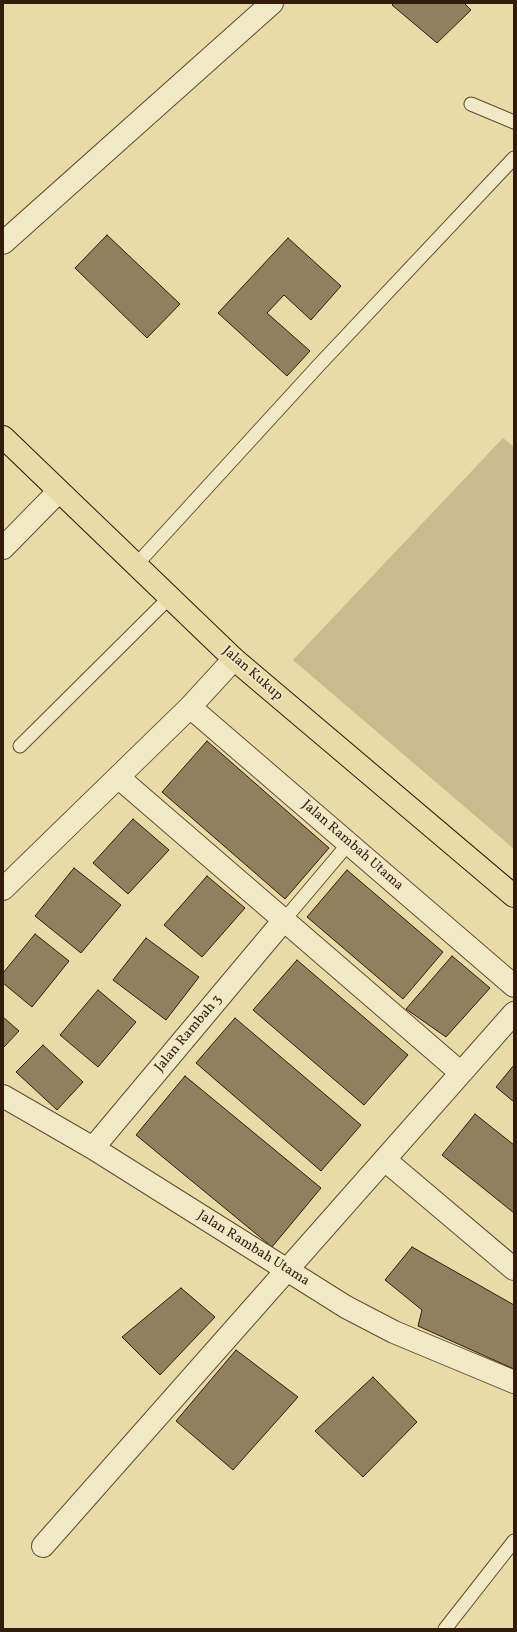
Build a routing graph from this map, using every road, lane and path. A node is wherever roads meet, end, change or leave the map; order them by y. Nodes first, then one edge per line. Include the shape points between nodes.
1 (272, 3) edge
2 (471, 104) dead end
3 (514, 122) edge
4 (514, 158) edge
5 (3, 243) edge
6 (3, 437) edge
7 (58, 492) junction
8 (3, 548) edge
9 (136, 565) junction
10 (169, 598) junction
11 (234, 659) junction
12 (190, 707) junction
13 (20, 746) dead end
14 (118, 778) junction
15 (349, 843) junction
16 (3, 890) edge
17 (514, 896) edge
18 (284, 920) junction
19 (514, 986) edge
20 (514, 1013) edge
21 (461, 1073) junction
22 (3, 1096) edge
23 (93, 1148) junction
24 (385, 1160) junction
25 (514, 1268) edge
26 (288, 1271) junction
27 (514, 1382) edge
28 (514, 1541) edge
29 (43, 1546) dead end
30 (446, 1629) edge

1 - 5 street
2 - 3 lane
4 - 9 lane via 319,365
6 - 7 main road, Jalan Kukup
7 - 8 street
7 - 9 main road, Jalan Kukup
9 - 10 main road, Jalan Kukup
10 - 11 main road, Jalan Kukup
10 - 13 lane
11 - 12 street
11 - 17 main road, Jalan Kukup
12 - 14 street
12 - 15 street, Jalan Rambah Utama
14 - 16 street
14 - 18 street
15 - 18 lane
15 - 19 street, Jalan Rambah Utama
18 - 21 street
18 - 23 street, Jalan Rambah 3
20 - 21 street
21 - 24 street
22 - 23 street, Jalan Rambah Utama
23 - 26 street, Jalan Rambah Utama
24 - 25 street
24 - 26 street
26 - 27 street, Jalan Rambah Utama via 346,1307 394,1332
26 - 29 street
28 - 30 lane

